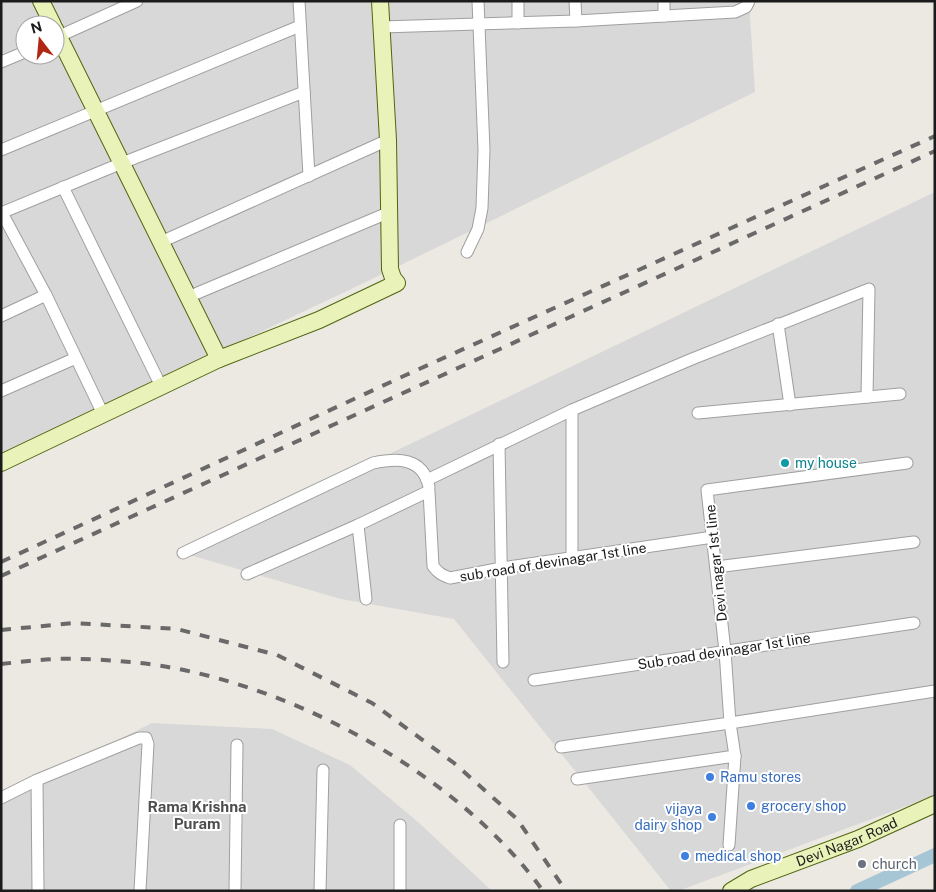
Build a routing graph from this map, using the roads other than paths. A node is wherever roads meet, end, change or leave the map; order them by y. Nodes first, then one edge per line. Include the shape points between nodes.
1 (41, 1) edge
2 (138, 1) edge
3 (299, 1) edge
4 (380, 1) edge
5 (478, 1) edge
6 (518, 1) edge
7 (575, 1) edge
8 (664, 1) edge
9 (749, 1) edge
10 (121, 5) edge
11 (47, 15) edge
12 (664, 16) junction
13 (576, 21) junction
14 (518, 23) junction
15 (480, 24) junction
16 (300, 26) junction
17 (65, 28) edge
18 (381, 28) junction
19 (65, 51) edge
20 (15, 56) edge
21 (1, 62) edge
22 (304, 92) junction
23 (96, 111) junction
24 (388, 140) junction
25 (1, 150) edge
26 (122, 163) junction
27 (309, 176) junction
28 (63, 187) junction
29 (390, 212) junction
30 (2, 213) edge
31 (161, 242) junction
32 (466, 252) dead end
33 (46, 295) junction
34 (188, 297) junction
35 (1, 316) edge
36 (778, 324) junction
37 (76, 358) junction
38 (219, 359) junction
39 (161, 386) junction
40 (1, 391) edge
41 (900, 394) dead end
42 (867, 397) junction
43 (790, 405) junction
44 (572, 410) junction
45 (698, 413) dead end
46 (103, 414) junction
47 (499, 444) junction
48 (1, 462) edge
49 (907, 463) dead end
50 (428, 485) junction
51 (358, 525) junction
52 (712, 538) junction
53 (914, 542) dead end
54 (183, 553) dead end
55 (572, 559) junction
56 (716, 567) junction
57 (502, 568) junction
58 (247, 574) dead end
59 (366, 600) dead end
60 (914, 623) dead end
61 (725, 651) junction
62 (503, 662) dead end
63 (534, 680) dead end
64 (935, 691) edge
65 (730, 723) junction
66 (237, 745) dead end
67 (562, 747) dead end
68 (735, 756) junction
69 (323, 770) dead end
70 (577, 779) dead end
71 (37, 780) junction
72 (1, 798) edge
73 (935, 804) edge
74 (400, 825) dead end
75 (729, 845) dead end
76 (38, 891) edge
77 (140, 891) edge
78 (235, 891) edge
79 (320, 891) edge
80 (400, 891) edge
81 (730, 891) edge

1 - 11 street
2 - 10 street
3 - 16 street
4 - 18 street
5 - 15 street
6 - 14 street
7 - 13 street
8 - 12 street
9 - 12 street via 741,11
10 - 17 street
12 - 13 street
13 - 14 street
14 - 15 street
15 - 18 street
15 - 32 street via 484,150 482,208 478,229
16 - 22 street
16 - 23 street
18 - 24 street
19 - 23 street
20 - 21 street
22 - 26 street
22 - 27 street
23 - 25 street
23 - 26 street
24 - 27 street
24 - 29 street
26 - 28 street
26 - 31 street
27 - 31 street
28 - 30 street
28 - 39 street
29 - 34 street
29 - 38 street via 390,269 397,283 319,320
30 - 33 street
31 - 34 street
33 - 35 street
33 - 37 street
34 - 38 street
36 - 42 street via 870,289
36 - 43 street
36 - 44 street
37 - 40 street
37 - 46 street
38 - 39 street
39 - 46 street
41 - 42 street
42 - 43 street
43 - 45 street
44 - 47 street
44 - 55 street
46 - 48 street
47 - 50 street
47 - 57 street
49 - 52 street, Devi nagar 1st line via 707,490
50 - 51 street
50 - 54 street via 417,466 392,459 373,463
50 - 57 street, sub road of devinagar 1st line via 433,566 437,572 450,578
51 - 58 street
51 - 59 street
52 - 55 street, sub road of devinagar 1st line
52 - 56 street, Devi nagar 1st line
53 - 56 street
55 - 57 street, sub road of devinagar 1st line
56 - 61 street, Devi nagar 1st line
57 - 62 street
60 - 61 street, Sub road devinagar 1st line
61 - 63 street, Sub road devinagar 1st line
61 - 65 street, Devi nagar 1st line
64 - 65 street
65 - 67 street
65 - 68 street, Devi nagar 1st line
66 - 78 street
68 - 70 street
68 - 75 street
69 - 79 street
71 - 72 street
71 - 76 street
71 - 77 street via 139,738 146,738
73 - 81 street, Devi Nagar Road via 858,839 751,879
74 - 80 street

